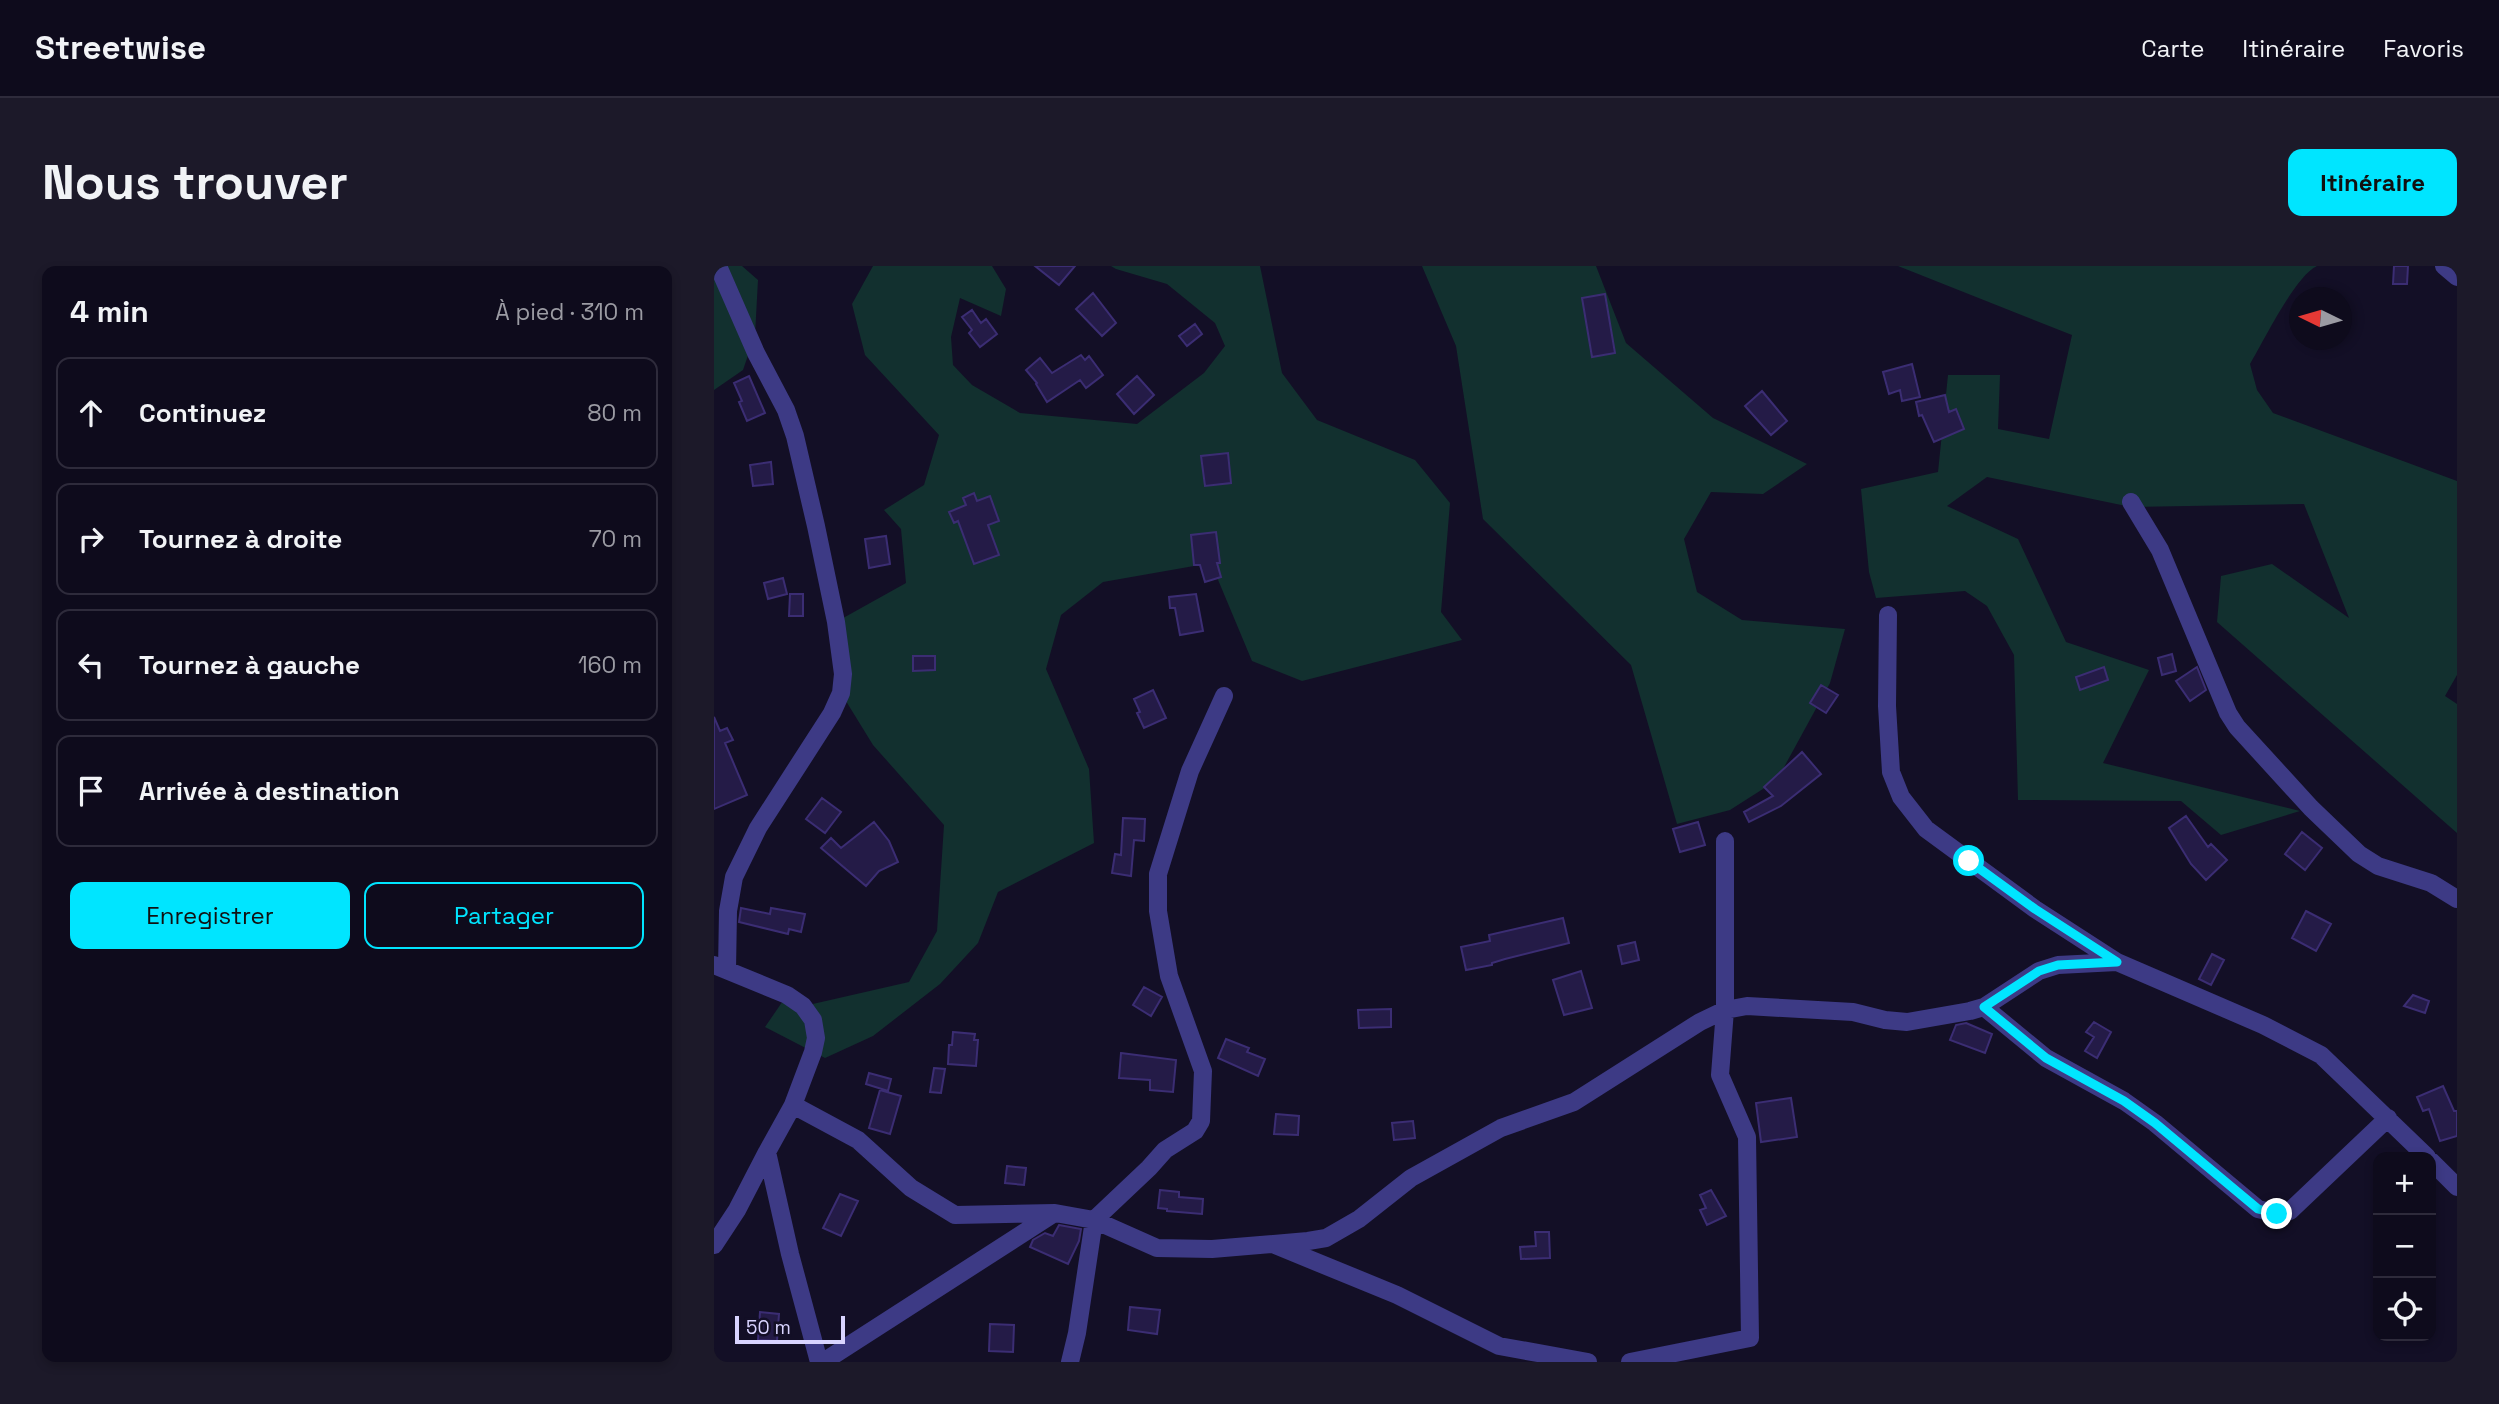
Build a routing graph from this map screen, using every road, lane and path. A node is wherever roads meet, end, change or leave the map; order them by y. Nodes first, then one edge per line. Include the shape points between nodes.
1 (718, 266) edge
2 (2444, 266) edge
3 (2457, 277) edge
4 (2131, 502) dead end
5 (1888, 615) dead end
6 (1224, 696) dead end
7 (1725, 841) dead end
8 (2457, 900) edge
9 (2117, 962) junction
10 (720, 967) edge
11 (1984, 1007) junction
12 (1725, 1010) junction
13 (793, 1105) junction
14 (2388, 1118) junction
15 (767, 1152) junction
16 (2422, 1152) edge
17 (2436, 1166) edge
18 (2457, 1187) edge
19 (1055, 1213) junction
20 (1094, 1220) junction
21 (1269, 1243) junction
22 (714, 1245) edge
23 (821, 1362) edge
24 (1070, 1362) edge
25 (1588, 1362) edge
26 (1630, 1362) edge

1 - 10 street via 794,436 836,622 843,674 832,713 758,828 734,877
2 - 3 street
4 - 8 street via 2160,550 2237,727 2360,854 2378,866 2431,883
5 - 9 street via 1891,772 1901,797 1926,829
6 - 20 street via 1190,771 1158,874 1158,911 1169,976 1203,1071 1201,1121 1195,1131 1164,1150
7 - 12 street
9 - 11 street via 2058,965 2039,971
9 - 14 street via 2321,1055
10 - 13 street via 787,995 813,1020 813,1052
11 - 12 street via 1907,1022 1853,1012 1746,1006
11 - 14 street via 2046,1058 2155,1123 2258,1209 2277,1214 2290,1211
12 - 21 street via 1574,1102 1501,1128 1411,1178 1359,1219 1325,1238
12 - 26 street via 1720,1075 1747,1137 1750,1338
13 - 15 street
13 - 19 street via 858,1140 911,1188 955,1215
14 - 16 street
15 - 22 street
15 - 23 street
17 - 18 street
19 - 20 street
19 - 23 street
20 - 21 street via 1157,1248
20 - 24 street
21 - 25 street via 1396,1295 1499,1346

